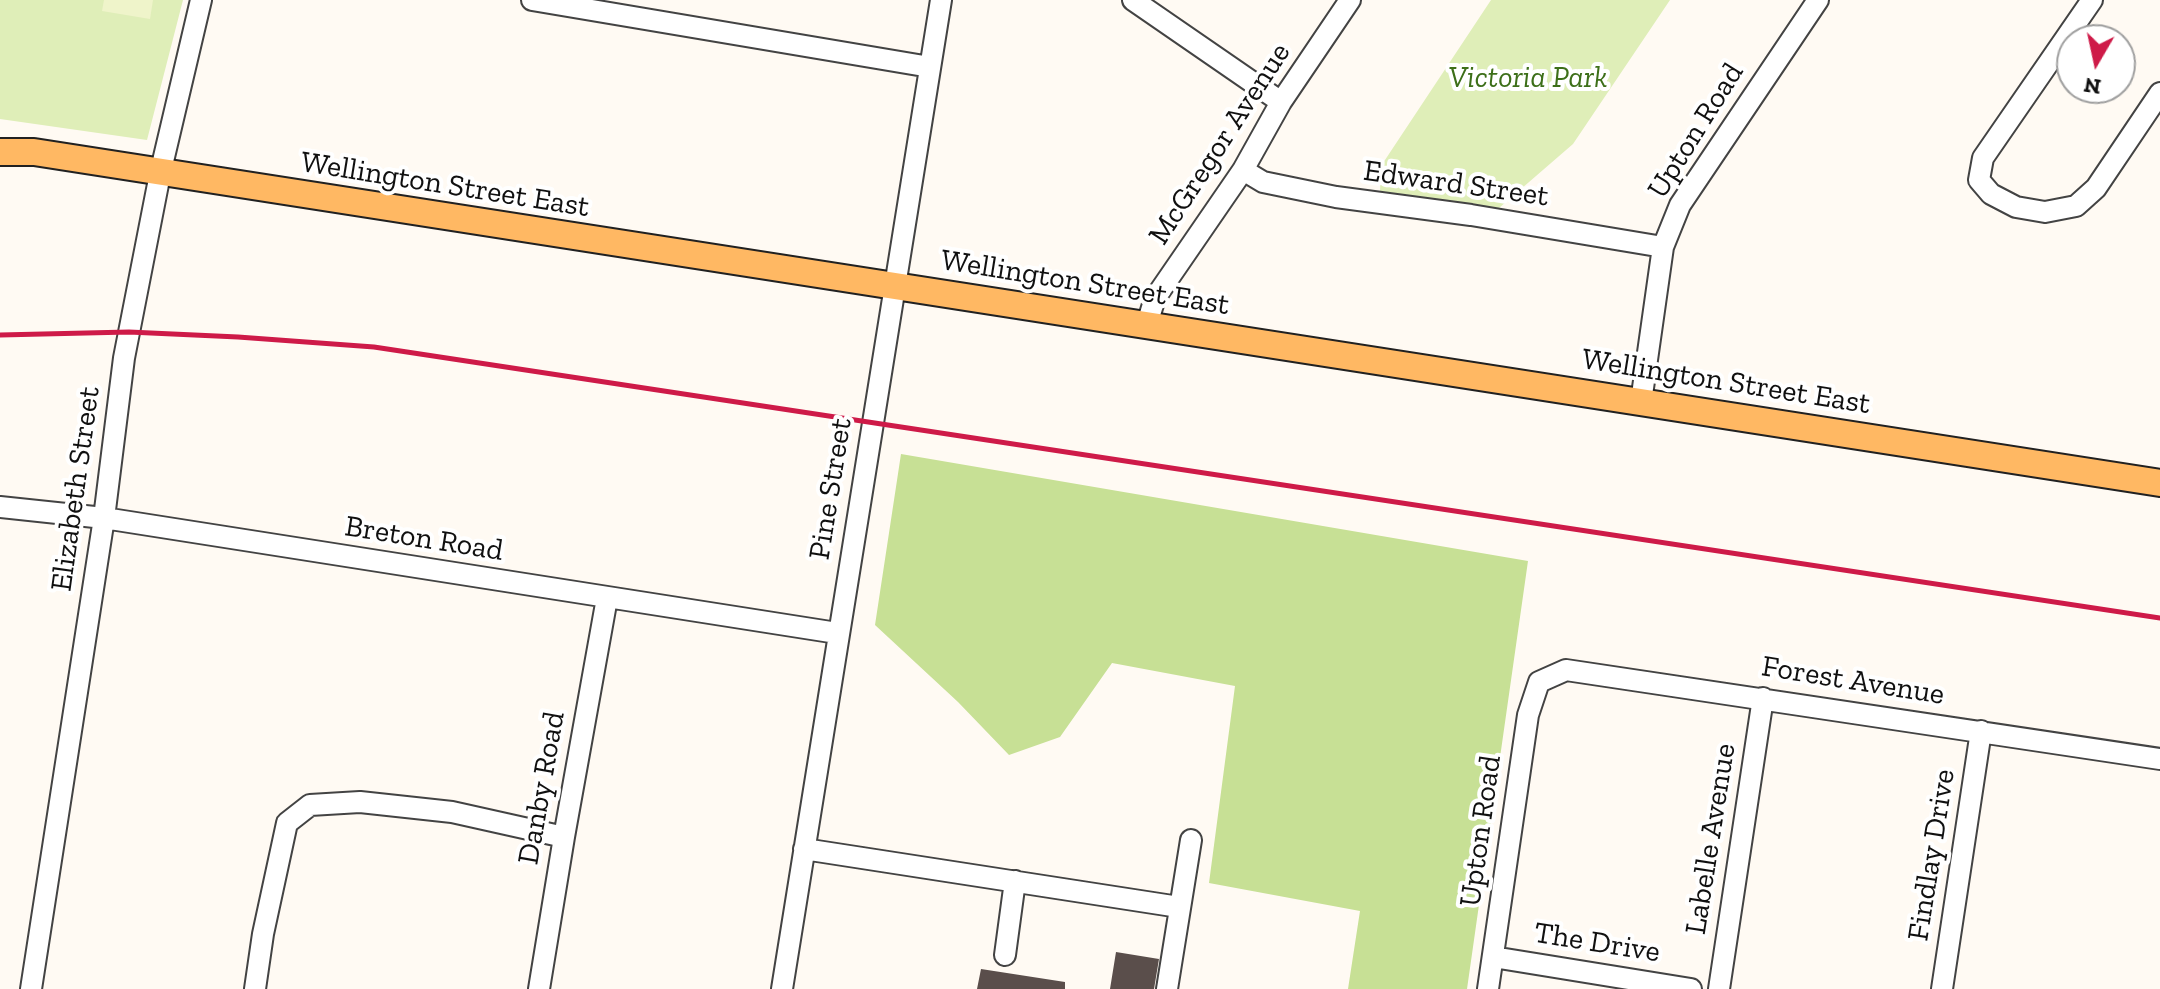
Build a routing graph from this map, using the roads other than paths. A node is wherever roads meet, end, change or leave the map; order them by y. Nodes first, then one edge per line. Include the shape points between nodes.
1 (201, 0) edge
2 (532, 0) edge
3 (941, 0) edge
4 (1133, 0) edge
5 (1350, 0) edge
6 (1818, 0) edge
7 (2092, 0) edge
8 (930, 67) junction
9 (2160, 93) edge
10 (1281, 102) junction
11 (0, 136) edge
12 (0, 152) edge
13 (58, 156) junction
14 (1243, 170) junction
15 (160, 174) junction
16 (1663, 247) junction
17 (895, 286) junction
18 (1147, 324) junction
19 (1641, 402) junction
20 (2159, 481) edge
21 (0, 507) edge
22 (104, 518) junction
23 (607, 598) junction
24 (837, 633) junction
25 (1539, 682) joint
26 (1763, 698) junction
27 (1981, 731) junction
28 (2160, 759) edge
29 (564, 837) junction
30 (1191, 840) dead end
31 (804, 849) junction
32 (1015, 881) junction
33 (1179, 907) junction
34 (1005, 955) dead end
35 (1493, 957) junction
36 (31, 989) edge
37 (255, 989) edge
38 (539, 989) edge
39 (782, 989) edge
40 (1167, 989) edge
41 (1488, 989) edge
42 (1691, 989) edge
43 (1719, 989) edge
44 (1942, 989) edge

1 - 15 street, Elizabeth Street
2 - 8 street
3 - 8 street, Pine Street
4 - 10 street
5 - 10 street, McGregor Avenue
6 - 16 street, Upton Road via 1680,205
7 - 9 street via 1983,158 1979,180 1991,194 2016,207 2045,212 2076,206 2096,188
8 - 17 street, Pine Street
10 - 14 street, McGregor Avenue
11 - 13 main road via 37,142
12 - 13 main road, Wellington Street East
13 - 15 main road, Wellington Street East
14 - 16 street, Edward Street via 1263,182 1336,197
14 - 18 street, McGregor Avenue via 1155,298
15 - 17 main road, Wellington Street East
15 - 22 street, Elizabeth Street via 124,358
16 - 19 street, Upton Road
17 - 18 main road, Wellington Street East
17 - 24 street, Pine Street
18 - 19 main road, Wellington Street East
19 - 20 main road, Wellington Street East
21 - 22 street, Breton Road
22 - 23 street, Breton Road
22 - 36 street, Elizabeth Street
23 - 24 street, Breton Road
23 - 29 street, Danby Road
24 - 31 street, Pine Street
25 - 26 street, Forest Avenue via 1566,670
25 - 35 street, Upton Road via 1528,715
26 - 27 street, Forest Avenue
26 - 43 street, Labelle Avenue
27 - 28 street, Forest Avenue
27 - 44 street, Findlay Drive
29 - 37 street via 452,812 360,802 310,805 287,823
29 - 38 street, Danby Road
30 - 33 street
31 - 32 street
31 - 39 street, Pine Street
32 - 33 street
32 - 34 street
33 - 40 street
35 - 41 street, Upton Road
35 - 42 street, The Drive

